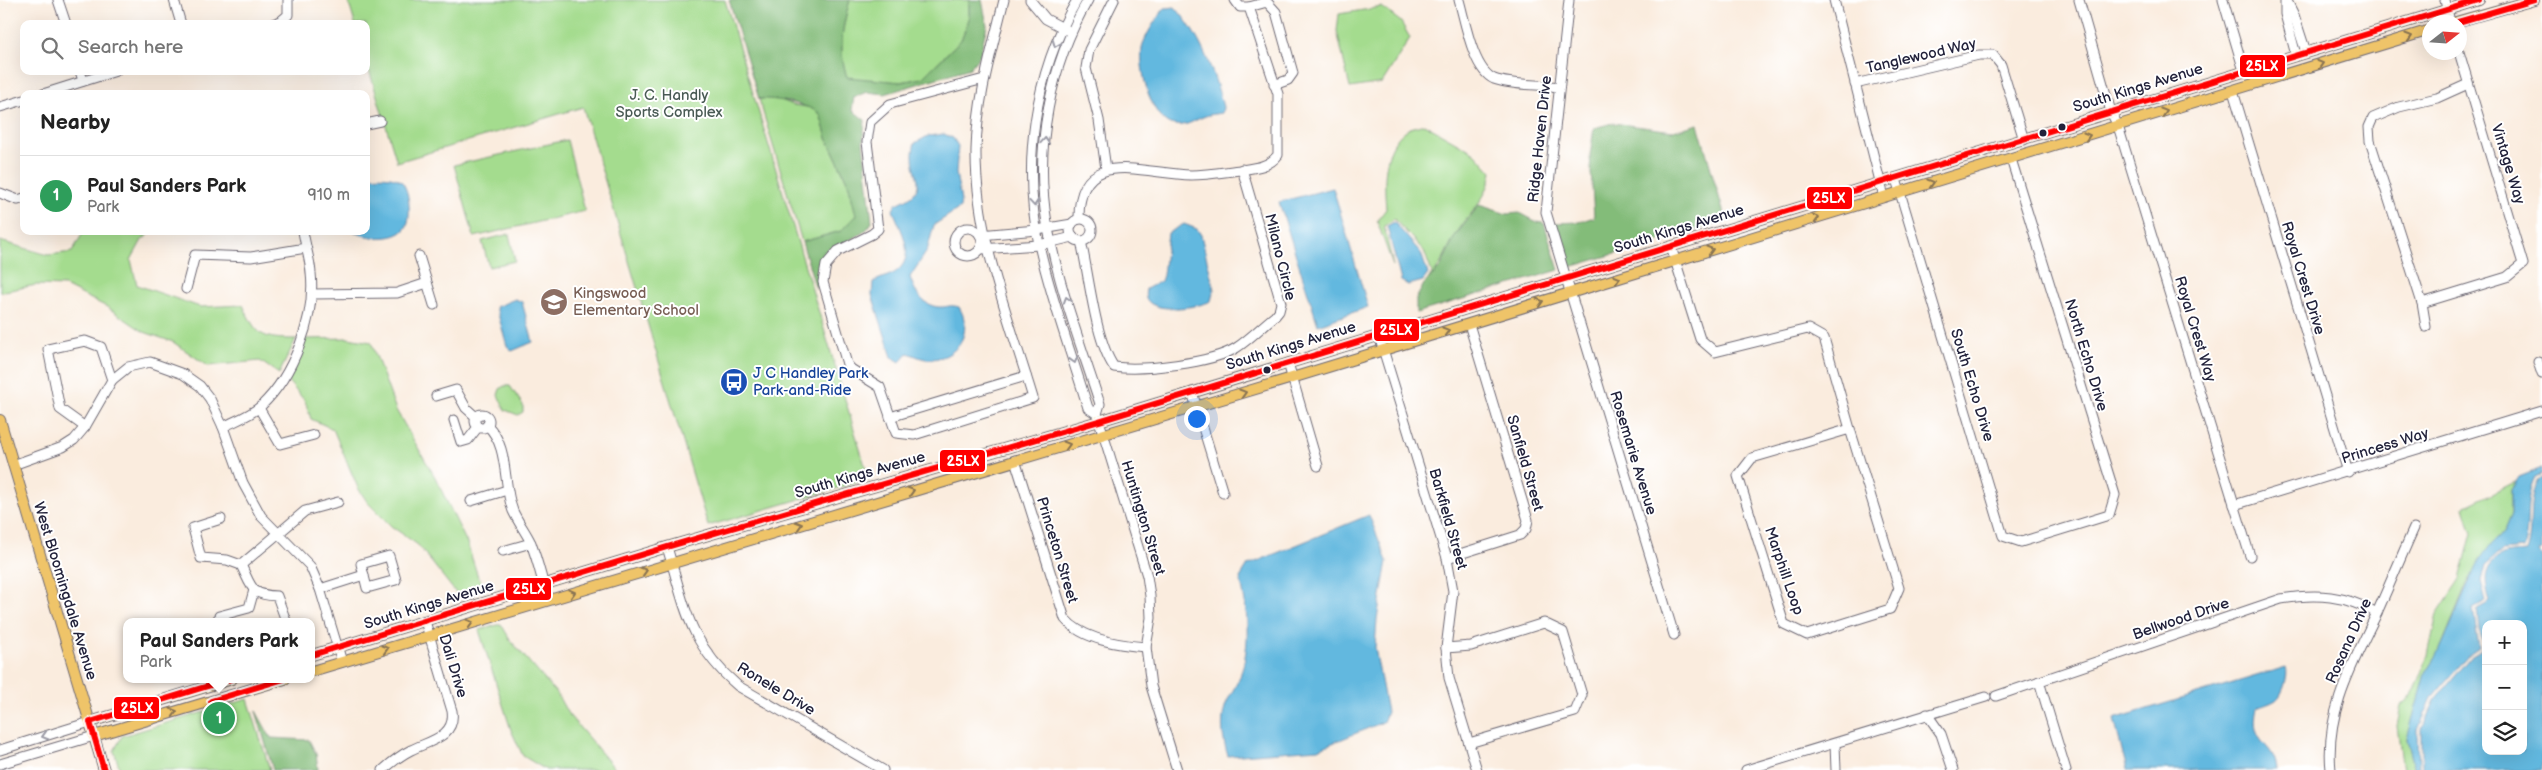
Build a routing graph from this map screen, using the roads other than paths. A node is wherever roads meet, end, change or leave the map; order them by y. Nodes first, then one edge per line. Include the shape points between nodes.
1 (58, 0) edge
2 (174, 0) edge
3 (288, 0) edge
4 (1004, 0) edge
5 (1030, 0) edge
6 (1077, 0) edge
7 (1088, 0) edge
8 (1114, 0) edge
9 (1235, 0) edge
10 (1459, 0) edge
11 (1569, 0) edge
12 (1834, 0) edge
13 (2079, 0) edge
14 (2223, 0) edge
15 (2286, 0) edge
16 (2479, 0) edge
17 (2534, 0) edge
18 (2447, 4) edge
19 (1249, 7) junction
20 (2467, 19) edge
21 (65, 20) edge
22 (180, 20) edge
23 (282, 20) edge
24 (1063, 28) junction
25 (2422, 32) edge
26 (1072, 33) junction
27 (2301, 54) junction
28 (2461, 60) edge
29 (2244, 72) junction
30 (81, 75) edge
31 (103, 75) edge
32 (984, 79) junction
33 (83, 81) junction
34 (1855, 84) junction
35 (2468, 84) junction
36 (1274, 85) junction
37 (1559, 87) junction
38 (55, 90) edge
39 (2233, 91) junction
40 (20, 101) edge
41 (0, 107) edge
42 (2111, 112) junction
43 (380, 120) dead end
44 (370, 123) edge
45 (2118, 126) junction
46 (2024, 140) junction
47 (2011, 159) junction
48 (1106, 169) junction
49 (1242, 170) junction
50 (1896, 179) junction
51 (1880, 184) junction
52 (1900, 192) junction
53 (0, 193) edge
54 (1884, 197) junction
55 (20, 199) edge
56 (1782, 214) junction
57 (1076, 222) junction
58 (1786, 227) junction
59 (1048, 228) junction
60 (1037, 230) junction
61 (983, 234) junction
62 (304, 235) edge
63 (1077, 239) junction
64 (1051, 243) junction
65 (1040, 245) junction
66 (1671, 247) junction
67 (306, 248) junction
68 (985, 248) junction
69 (420, 256) dead end
70 (1675, 261) junction
71 (1566, 280) junction
72 (427, 283) junction
73 (186, 288) dead end
74 (1570, 293) junction
75 (312, 294) junction
76 (2422, 303) junction
77 (434, 304) dead end
78 (1469, 324) junction
79 (2426, 327) dead end
80 (1379, 336) junction
81 (1383, 350) junction
82 (2538, 362) dead end
83 (1288, 363) junction
84 (2542, 374) edge
85 (1026, 376) junction
86 (1292, 378) junction
87 (112, 380) junction
88 (1192, 392) junction
89 (436, 396) dead end
90 (1196, 406) junction
91 (259, 408) junction
92 (2542, 411) edge
93 (890, 417) junction
94 (1098, 417) junction
95 (0, 420) edge
96 (454, 420) dead end
97 (223, 426) junction
98 (483, 426) junction
99 (85, 427) junction
100 (1850, 430) junction
101 (1103, 435) junction
102 (314, 436) dead end
103 (1015, 460) junction
104 (13, 465) junction
105 (1318, 466) dead end
106 (2348, 472) junction
107 (507, 490) junction
108 (1223, 493) dead end
109 (471, 501) dead end
110 (338, 502) dead end
111 (2234, 505) junction
112 (221, 519) dead end
113 (2065, 528) joint
114 (2414, 528) dead end
115 (277, 534) junction
116 (531, 543) junction
117 (667, 547) junction
118 (504, 552) dead end
119 (2250, 556) dead end
120 (1447, 558) junction
121 (672, 563) junction
122 (241, 565) junction
123 (364, 575) dead end
124 (543, 586) junction
125 (320, 589) junction
126 (254, 590) junction
127 (548, 600) junction
128 (2377, 613) junction
129 (220, 618) edge
130 (285, 618) edge
131 (425, 621) junction
132 (429, 635) junction
133 (1674, 635) dead end
134 (1146, 647) junction
135 (338, 648) junction
136 (1446, 648) junction
137 (315, 654) edge
138 (342, 662) junction
139 (315, 670) edge
140 (2039, 681) junction
141 (219, 683) edge
142 (272, 683) edge
143 (1927, 714) junction
144 (90, 722) junction
145 (94, 736) junction
146 (1469, 744) junction
147 (1835, 744) junction
148 (0, 750) edge
149 (0, 764) edge
150 (104, 770) edge
151 (383, 770) edge
152 (883, 770) edge
153 (1177, 770) edge
154 (1478, 770) edge
155 (1746, 770) edge
156 (1836, 770) edge
157 (1953, 770) edge
158 (2066, 770) edge
159 (2332, 770) edge

1 - 21 street
2 - 22 street
3 - 23 street via 288,15
4 - 32 street
5 - 24 street via 1046,19
6 - 24 street
7 - 26 street
8 - 48 street via 1089,50 1086,68 1099,120
9 - 19 street via 1240,7
10 - 37 street via 1476,60 1486,74 1500,80
11 - 37 street, Ridge Haven Drive
12 - 34 street
13 - 42 street, Royal Crest Way
14 - 29 street
15 - 27 street via 2294,15
16 - 18 main road, South Kings Avenue
17 - 20 main road
18 - 27 main road, South Kings Avenue
19 - 36 street
19 - 36 street via 1267,2 1276,12 1293,73 1288,80
24 - 26 street
24 -> 60 street via 1046,70 1034,128 1032,162
39 -> 25 main road, South Kings Avenue
59 -> 26 street via 1044,185 1045,135 1054,77
27 - 29 main road, South Kings Avenue
28 - 35 street, Vintage Way
29 - 42 main road, South Kings Avenue
30 - 33 street
31 - 33 street
32 - 61 street via 976,149
32 - 93 street via 890,104 870,122 867,142 878,229 838,251 826,264 823,282 847,364 880,387
33 - 38 street
34 - 46 street, Tanglewood Way via 1979,55 1994,55 2001,65
34 - 51 street
35 - 76 street via 2437,98 2381,113 2373,118 2369,127 2370,141
35 - 76 street, Vintage Way via 2523,264 2507,277
36 - 49 street via 1278,94 1278,154 1269,164
37 - 71 street, Ridge Haven Drive via 1546,212
45 -> 39 main road, South Kings Avenue
39 - 106 street, Royal Crest Drive
40 - 41 street
42 - 45 street, Royal Crest Way
42 - 46 main road, South Kings Avenue
43 - 44 street
47 -> 45 main road, South Kings Avenue
45 - 111 street, Royal Crest Way
46 - 50 main road, South Kings Avenue
52 -> 47 main road, South Kings Avenue
47 - 113 street, North Echo Drive via 2115,495 2109,515
48 - 49 street via 1191,175
48 - 57 street, Milano Circle via 1083,188
49 - 63 street, Milano Circle via 1280,302 1275,316 1234,349 1194,362 1128,369 1114,367 1102,341
50 - 51 main road, South Kings Avenue
50 - 52 street, South Echo Drive
51 - 54 street
51 - 56 main road, South Kings Avenue
52 - 54 main road, South Kings Avenue
52 - 113 street, South Echo Drive via 2003,536 2021,542
53 - 55 street
58 -> 54 main road, South Kings Avenue
56 - 58 main road
56 - 66 main road, South Kings Avenue
57 - 59 street
57 - 63 street, Milano Circle via 1070,233
57 - 63 street via 1090,222 1092,229 1088,238
70 -> 58 main road, South Kings Avenue
59 - 60 street
59 - 64 street
60 - 61 street
60 - 65 street
61 - 68 street
61 - 68 street via 965,228 954,240 956,249 966,256 975,255
62 - 67 street
63 - 64 street
64 - 65 street
94 -> 64 street via 1100,404
65 - 68 street
65 -> 94 street via 1088,408
66 - 70 street, Marphill Loop
66 - 71 main road, South Kings Avenue
67 - 73 street via 251,257 195,255
67 - 75 street via 312,272
68 - 85 street
69 - 72 street
74 -> 70 main road, South Kings Avenue
70 - 100 street, Marphill Loop via 1700,339 1714,352 1808,329 1824,338
71 - 74 street, Rosemarie Avenue
71 - 80 main road, South Kings Avenue
72 - 75 street via 396,293
72 - 77 street
78 -> 74 main road, South Kings Avenue
74 - 133 street, Rosemarie Avenue
75 - 91 street via 303,333 288,368
76 - 79 street
81 -> 78 main road, South Kings Avenue
78 - 120 street, Sanfield Street via 1528,520 1526,530 1520,535
80 - 81 street, Barkfield Street
80 - 83 main road, South Kings Avenue
81 - 86 main road, South Kings Avenue
81 - 120 street, Barkfield Street
82 - 84 street
83 - 86 street
83 - 88 main road, South Kings Avenue
85 - 93 street
85 - 93 street via 1033,398 914,435 896,433
90 -> 86 main road, South Kings Avenue
86 - 105 street
87 - 97 street via 128,367 150,362 183,374 205,392
87 - 99 street
87 - 99 street via 101,346 85,341 48,348 60,410
88 - 90 street
88 - 94 main road, South Kings Avenue
89 - 98 street via 456,390 466,408 476,417 475,423
90 - 101 main road, South Kings Avenue
90 - 108 street
91 - 97 street
91 - 102 street via 280,444
92 - 106 street, Princess Way
94 - 101 street, Huntington Street
94 - 117 main road, South Kings Avenue
95 - 104 main road, West Bloomingdale Avenue
96 - 98 street via 461,442
97 - 115 street via 243,483 260,516
98 - 107 street via 495,433 502,450
99 - 104 street via 63,447
100 - 100 street, Marphill Loop via 1899,588 1890,609 1807,635 1784,624 1738,476 1752,458
103 -> 101 main road, South Kings Avenue
101 - 134 street, Huntington Street via 1147,576 1150,618
121 -> 103 main road, South Kings Avenue
103 - 134 street, Princeton Street via 1065,619 1070,626 1120,645
104 - 144 main road, West Bloomingdale Avenue
106 - 111 street, Princess Way
107 - 109 street
107 - 116 street via 513,512
110 - 115 street via 305,511
111 - 119 street, Royal Crest Way
112 - 122 street via 193,528 201,558 227,560
114 - 128 street, Rosana Drive
115 - 122 street
115 - 125 street via 310,566
116 - 118 street
116 - 124 street
117 - 121 street, Ronele Drive
117 - 124 main road, South Kings Avenue
120 - 136 street, Barkfield Street via 1453,591
127 -> 121 main road, South Kings Avenue
121 - 152 street, Ronele Drive via 693,632 718,669 738,686
122 - 126 street
123 - 125 street
124 - 127 street
124 - 131 main road, South Kings Avenue
125 - 135 street
126 - 129 street via 249,608
126 - 130 street via 260,595 277,596
132 -> 127 main road, South Kings Avenue
128 - 140 street, Bellwood Drive via 2355,601 2323,596 2281,599
128 - 159 street, Rosana Drive via 2343,684 2332,725 2329,750
131 - 132 street, Dali Drive
131 - 135 main road, South Kings Avenue
138 -> 132 main road, South Kings Avenue
132 - 151 street, Dali Drive via 452,710 452,722 442,736 406,753
134 - 153 street, Huntington Street via 1151,686
135 - 137 main road, South Kings Avenue
135 - 138 street
136 - 146 street, Barkfield Street via 1449,678
136 - 146 street via 1471,646 1544,623 1562,632 1582,695 1575,712
138 - 139 main road, South Kings Avenue
140 - 143 street, Bellwood Drive
140 - 158 street
141 - 144 main road
145 -> 142 main road
143 - 147 street, Bellwood Drive
143 - 157 street via 1941,734
144 - 145 main road, West Bloomingdale Avenue
144 -> 148 street
145 - 149 street
145 - 150 main road, West Bloomingdale Avenue
146 - 154 street, Barkfield Street
147 - 155 street, Bellwood Drive
147 - 156 street

